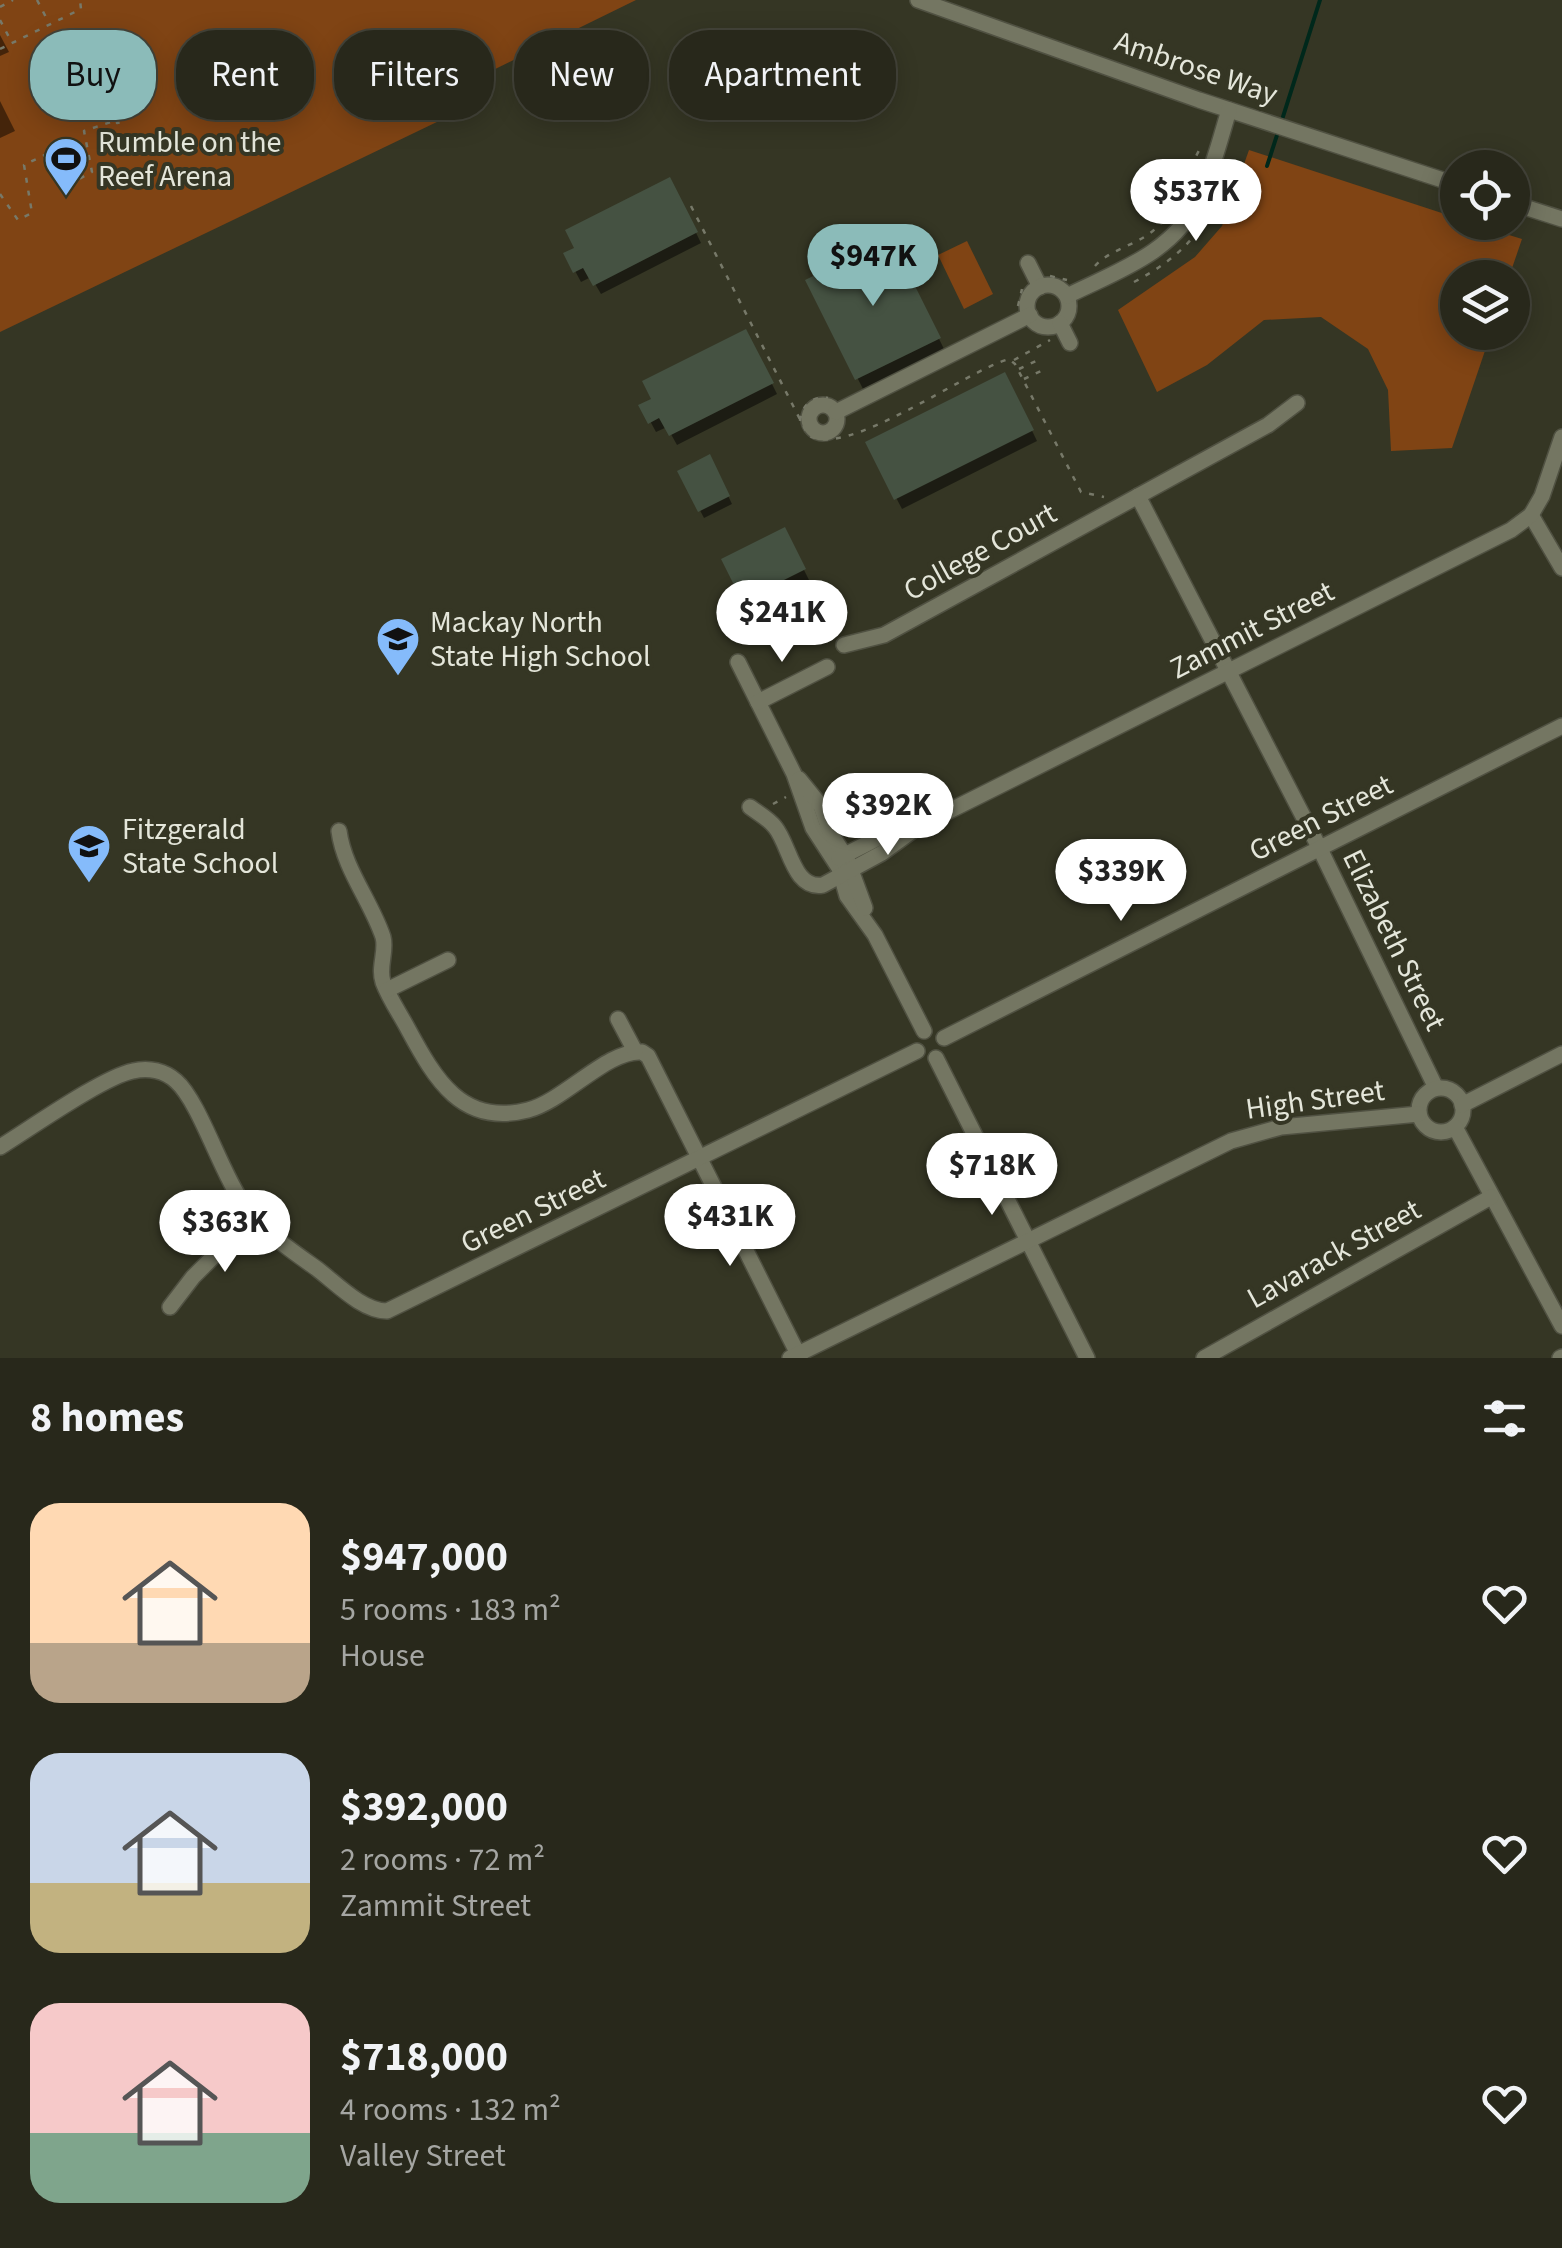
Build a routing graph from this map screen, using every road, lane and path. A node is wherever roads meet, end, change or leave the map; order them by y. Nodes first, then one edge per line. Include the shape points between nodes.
1 (13, 0) edge
2 (37, 0) edge
3 (80, 0) edge
4 (918, 0) edge
5 (0, 7) edge
6 (0, 20) edge
7 (49, 24) junction
8 (12, 43) junction
9 (0, 49) edge
10 (1229, 110) junction
11 (122, 122) dead end
12 (1205, 143) dead end
13 (1440, 179) edge
14 (0, 194) edge
15 (1530, 209) edge
16 (1562, 220) edge
17 (1090, 272) dead end
18 (1035, 276) junction
19 (1074, 280) dead end
20 (1067, 296) junction
21 (1022, 314) junction
22 (1060, 323) junction
23 (1070, 343) dead end
24 (1036, 360) dead end
25 (1018, 370) dead end
26 (1041, 371) dead end
27 (1023, 380) dead end
28 (1297, 403) dead end
29 (835, 406) joint
30 (800, 422) dead end
31 (1562, 437) edge
32 (1138, 496) junction
33 (1532, 515) junction
34 (1562, 568) edge
35 (844, 645) dead end
36 (738, 662) dead end
37 (826, 667) dead end
38 (1230, 671) junction
39 (758, 702) junction
40 (1562, 726) edge
41 (750, 807) dead end
42 (340, 831) dead end
43 (1320, 850) junction
44 (843, 865) junction
45 (448, 960) dead end
46 (387, 990) junction
47 (618, 1019) dead end
48 (924, 1031) junction
49 (944, 1038) junction
50 (634, 1051) junction
51 (916, 1051) junction
52 (1562, 1054) edge
53 (936, 1058) junction
54 (1436, 1088) junction
55 (1462, 1105) junction
56 (1419, 1114) junction
57 (1454, 1128) junction
58 (0, 1147) edge
59 (700, 1159) junction
60 (1491, 1198) junction
61 (253, 1217) junction
62 (1028, 1240) junction
63 (170, 1306) dead end
64 (1562, 1326) edge
65 (796, 1357) edge
66 (1087, 1358) edge
67 (1204, 1358) edge

1 - 5 path
2 - 7 path
3 - 7 path via 82,7
4 - 10 street, Ambrose Way
6 - 8 path
7 - 8 path
8 - 9 path
10 - 13 street, Ambrose Way
10 - 20 street via 1202,192 1180,228 1152,252
11 - 14 path via 84,132 92,172 79,179 55,150 24,164 32,213 18,220
12 - 17 path via 1168,216
15 - 16 street
18 - 19 path
18 - 20 street
18 - 21 street
18 - 21 path via 1022,290
20 - 22 street
21 - 22 street via 1042,326
21 - 29 street
22 - 23 street
24 - 25 path
26 - 27 path
28 - 32 street, College Court
29 - 30 path via 824,397 812,400
31 - 33 street
32 - 35 street, College Court via 884,636
32 - 38 street, Elizabeth Street
33 - 34 street
33 - 38 street, Zammit Street
36 - 39 street
37 - 39 street
38 - 43 street, Elizabeth Street
38 - 44 street, Zammit Street via 918,826 886,834
39 - 44 street via 794,774 819,804
40 - 43 street, Green Street
41 - 44 street via 776,828 804,882 818,886
42 - 46 street via 383,939
43 - 49 street, Green Street
43 - 54 street, Elizabeth Street
44 - 48 street via 847,896
45 - 46 street
46 - 50 street via 443,1085 464,1104 487,1112 531,1110
47 - 50 street
48 - 49 street
48 - 51 street
49 - 53 street via 944,1052
50 - 59 street via 648,1056
51 - 53 street
51 - 59 street, Green Street
52 - 55 street
53 - 62 street
54 - 55 street via 1454,1092
54 - 56 street via 1421,1100
55 - 57 street
56 - 57 street via 1429,1129
56 - 62 street, High Street via 1256,1132
57 - 60 street
58 - 61 street via 130,1071 165,1072 188,1097
59 - 61 street, Green Street via 388,1311 368,1306
59 - 65 street
60 - 64 street
60 - 67 street, Lavarack Street
61 - 63 street
62 - 65 street, High Street
62 - 66 street

